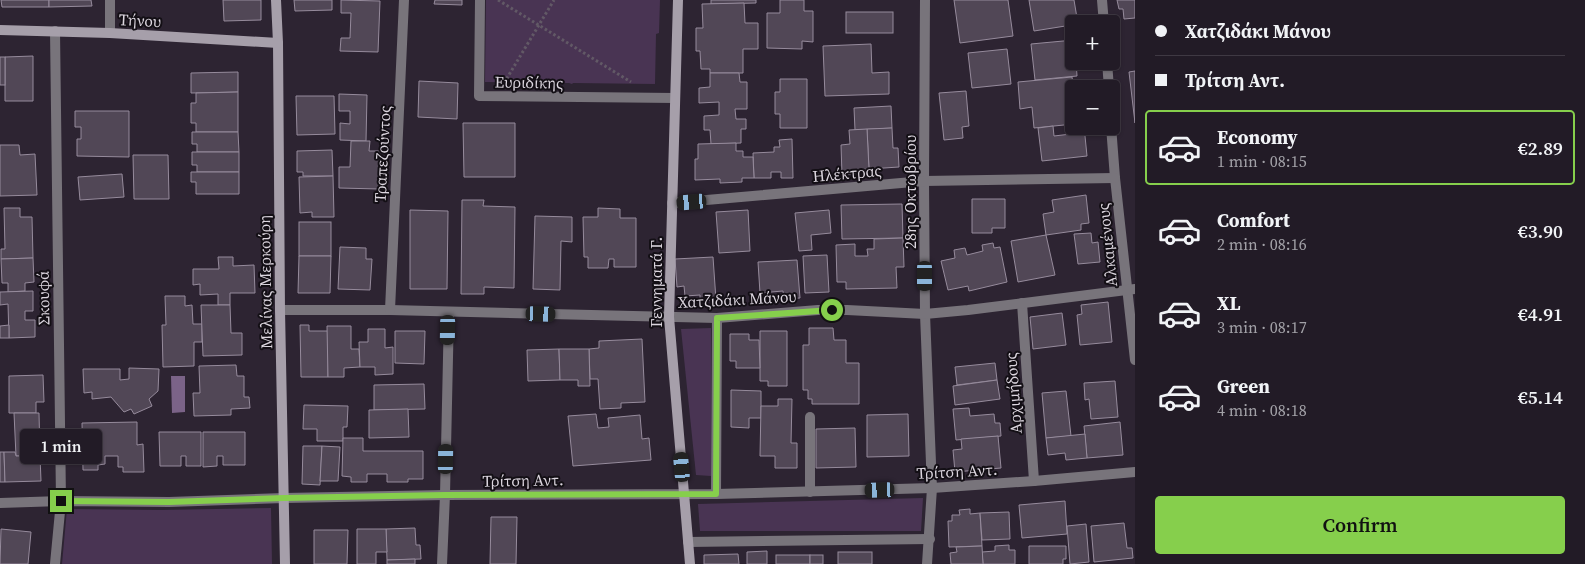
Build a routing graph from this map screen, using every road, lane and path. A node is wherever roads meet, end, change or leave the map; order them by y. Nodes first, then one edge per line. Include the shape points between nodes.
1 (110, 0) edge
2 (276, 0) edge
3 (404, 0) edge
4 (480, 0) edge
5 (498, 0) edge
6 (554, 0) edge
7 (678, 0) edge
8 (925, 0) edge
9 (1102, 0) edge
10 (1103, 15) edge
11 (538, 25) junction
12 (0, 30) edge
13 (55, 31) junction
14 (110, 33) junction
15 (278, 43) junction
16 (631, 82) dead end
17 (495, 96) junction
18 (675, 98) junction
19 (1112, 135) edge
20 (1115, 178) junction
21 (924, 181) junction
22 (672, 203) junction
23 (1131, 290) edge
24 (1022, 303) junction
25 (280, 310) junction
26 (390, 310) junction
27 (449, 312) junction
28 (925, 314) junction
29 (669, 317) junction
30 (717, 318) junction
31 (1135, 360) edge
32 (810, 417) dead end
33 (1135, 472) edge
34 (1034, 482) junction
35 (932, 488) junction
36 (810, 492) junction
37 (716, 494) junction
38 (445, 495) junction
39 (684, 495) junction
40 (284, 498) junction
41 (61, 501) junction
42 (0, 504) edge
43 (930, 539) junction
44 (688, 542) junction
45 (54, 564) edge
46 (285, 564) edge
47 (442, 564) edge
48 (690, 564) edge
49 (927, 564) edge

1 - 14 street
2 - 15 street, Μελίνας Μερκούρη
3 - 26 street, Τραπεζούντος
4 - 17 street, Ευριδίκης via 479,96
5 - 11 path
6 - 11 path
7 - 18 street, Γεννηματά Γ.
8 - 21 street, 28ης Οκτωβρίου
9 - 10 street
11 - 16 path
11 - 17 path
12 - 13 street, Τήνου
13 - 14 street, Τήνου
13 - 41 street, Σκουφά
14 - 15 street, Τήνου
15 - 25 street, Μελίνας Μερκούρη
17 - 18 street, Ευριδίκης
18 - 22 street, Γεννηματά Γ.
19 - 20 street, Αλκαμένους
20 - 21 street, Ηλέκτρας
20 - 23 street, Αλκαμένους
21 - 22 street, Ηλέκτρας
21 - 28 street, 28ης Οκτωβρίου
22 - 29 street, Γεννηματά Γ.
23 - 24 street, Χατζιδάκι Μάνου
23 - 31 street, Αλκαμένους
24 - 28 street, Χατζιδάκι Μάνου
24 - 34 street, Αρχιμήδους
25 - 26 street, Χατζιδάκι Μάνου
25 - 40 street, Μελίνας Μερκούρη
26 - 27 street, Χατζιδάκι Μάνου
27 - 29 street, Χατζιδάκι Μάνου
27 - 38 street
28 - 30 street, Χατζιδάκι Μάνου via 827,310
28 - 35 street, 28ης Οκτωβρίου
29 - 30 street, Χατζιδάκι Μάνου
29 - 39 street, Γεννηματά Γ.
30 - 37 street
32 - 36 street
33 - 34 street, Τρίτση Αντ.
34 - 35 street, Τρίτση Αντ.
35 - 36 street, Τρίτση Αντ.
35 - 43 street, 28ης Οκτωβρίου
36 - 37 street, Τρίτση Αντ.
37 - 39 street, Τρίτση Αντ.
38 - 39 street, Τρίτση Αντ.
38 - 40 street, Τρίτση Αντ.
38 - 47 street
39 - 44 street, Γεννηματά Γ.
40 - 41 street, Τρίτση Αντ.
40 - 46 street, Μελίνας Μερκούρη
41 - 42 street, Τρίτση Αντ.
41 - 45 street, Σκουφά
43 - 44 street
43 - 49 street, 28ης Οκτωβρίου
44 - 48 street, Γεννηματά Γ.

